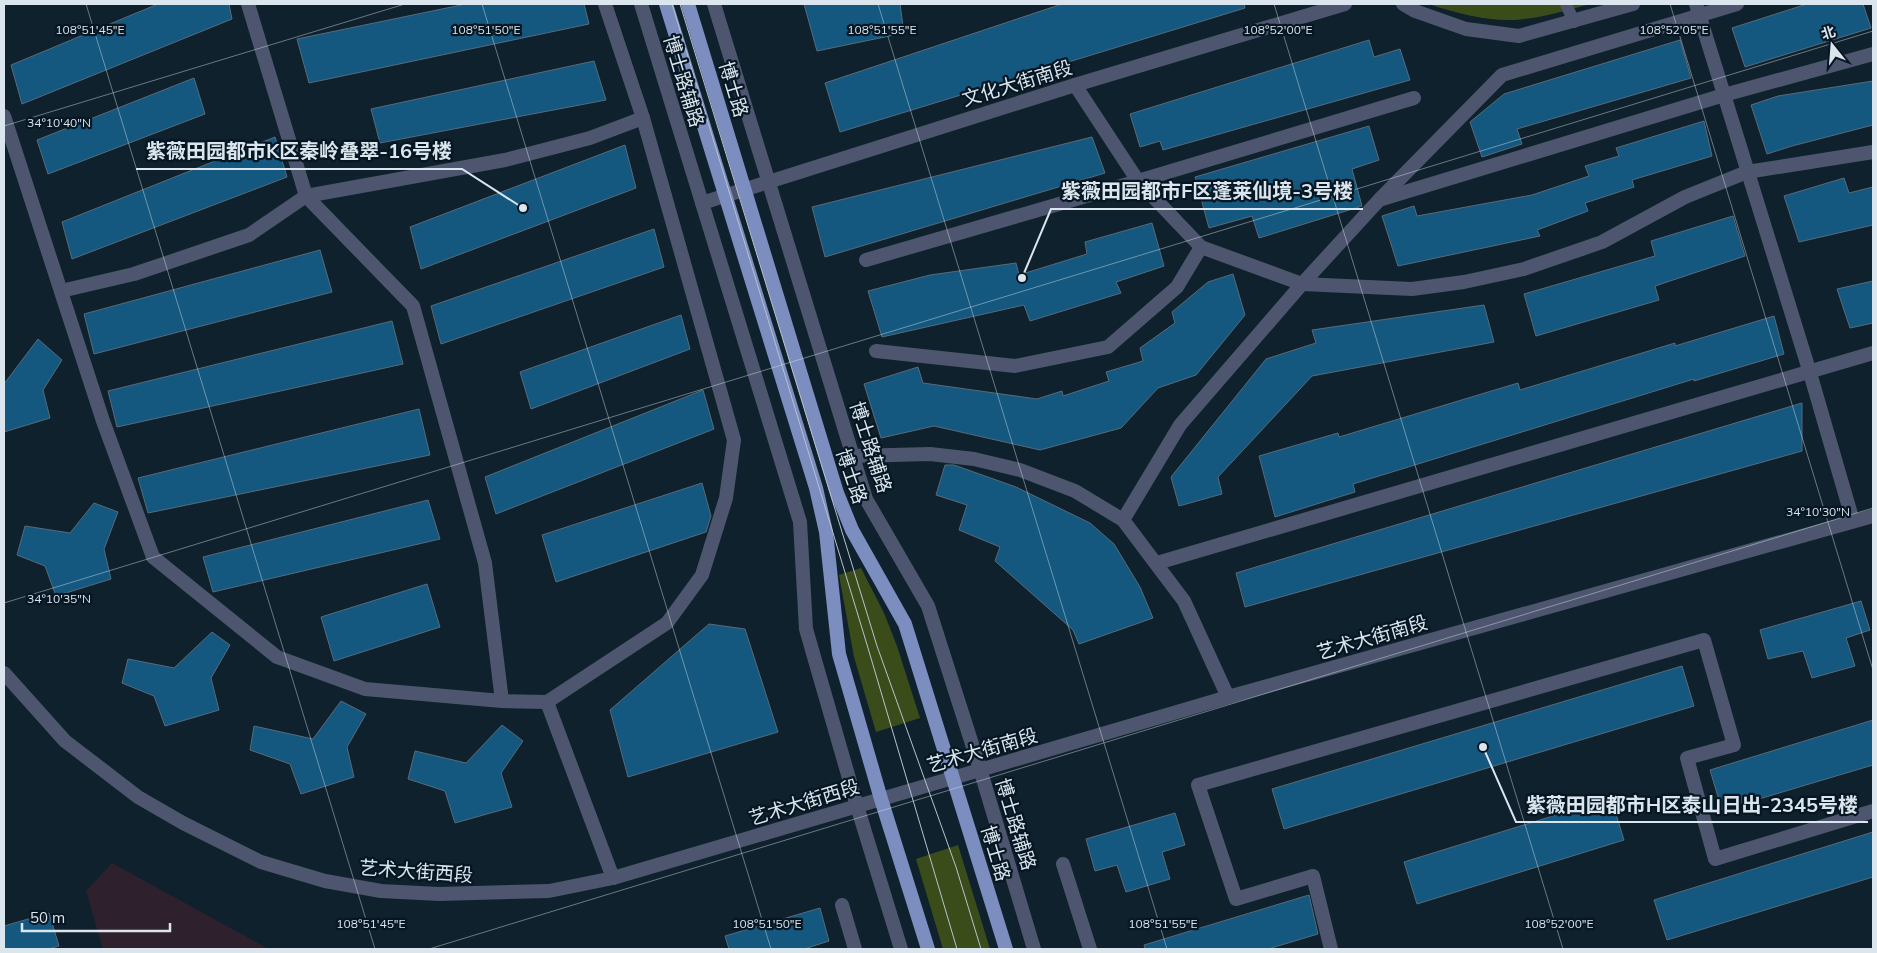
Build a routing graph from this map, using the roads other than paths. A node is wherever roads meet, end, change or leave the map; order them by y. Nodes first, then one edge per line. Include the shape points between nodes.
1 (248, 4) edge
2 (605, 4) edge
3 (641, 4) edge
4 (666, 4) edge
5 (688, 4) edge
6 (714, 4) edge
7 (1345, 4) edge
8 (1403, 4) edge
9 (1566, 4) edge
10 (1633, 4) edge
11 (1737, 4) edge
12 (1697, 10) edge
13 (1574, 22) junction
14 (1873, 54) edge
15 (1075, 85) junction
16 (1724, 95) junction
17 (1414, 98) dead end
18 (4, 116) edge
19 (643, 118) junction
20 (1873, 152) edge
21 (1747, 172) junction
22 (1138, 181) junction
23 (768, 182) junction
24 (744, 189) junction
25 (306, 196) junction
26 (725, 196) junction
27 (1380, 199) junction
28 (702, 203) junction
29 (1201, 248) junction
30 (866, 260) dead end
31 (1302, 284) junction
32 (61, 291) junction
33 (876, 351) dead end
34 (1873, 353) edge
35 (1810, 373) junction
36 (853, 456) junction
37 (1873, 516) edge
38 (1123, 520) junction
39 (1853, 521) junction
40 (1157, 563) junction
41 (4, 673) edge
42 (1228, 697) junction
43 (502, 701) junction
44 (547, 702) junction
45 (980, 770) junction
46 (953, 777) junction
47 (881, 799) junction
48 (857, 806) junction
49 (1873, 811) edge
50 (1064, 864) dead end
51 (613, 878) junction
52 (842, 905) dead end
53 (855, 949) edge
54 (901, 949) edge
55 (928, 949) edge
56 (1006, 949) edge
57 (1034, 949) edge
58 (1090, 949) edge
59 (1331, 949) edge

1 - 25 street
2 - 19 street
3 - 28 street, 博士路辅路
4 - 26 main road, 博士路
5 - 24 main road, 博士路
6 - 23 street, 博士路辅路
7 - 15 street, 文化大街南段
8 - 13 street via 1466,29 1519,36
9 - 13 street
10 - 13 street
11 - 12 street
12 - 16 street
12 - 27 street via 1502,75
14 - 16 street
15 - 22 street
15 - 23 street, 文化大街南段
16 - 21 street
16 - 27 street
17 - 22 street
18 - 32 street
19 - 25 street via 590,138 505,160
19 - 44 street via 734,440 726,498 702,575 667,623
20 - 21 street
21 - 31 street via 1685,197 1602,242 1524,269 1412,289
21 - 35 street
22 - 29 street
22 - 30 street
23 - 24 street, 文化大街南段
23 - 36 street, 博士路辅路
24 - 26 street, 文化大街南段
24 - 46 main road, 博士路 via 836,493 852,530 905,624
25 - 32 street via 249,235 134,274
25 - 43 street via 413,306 485,563
26 - 28 street, 文化大街南段
26 - 47 main road, 博士路 via 816,488 826,532 839,654
27 - 31 street
28 - 48 street, 博士路辅路 via 800,522 806,629
29 - 31 street
29 - 33 street via 1177,287 1108,347 1015,366
31 - 38 street via 1180,425
32 - 43 street via 103,421 153,557 277,657 364,689
34 - 35 street
35 - 39 street
35 - 40 street
36 - 38 street via 930,454 974,459 1020,470 1075,491
36 - 45 street, 博士路辅路 via 866,499 928,606
37 - 39 street, 艺术大街南段
38 - 40 street
39 - 42 street, 艺术大街南段
40 - 42 street via 1184,601
41 - 51 street, 艺术大街西段 via 65,741 138,798 261,862 334,883 381,891 439,894 549,891
42 - 45 street, 艺术大街南段
43 - 44 street
44 - 51 street
45 - 46 street, 艺术大街南段
45 - 57 street, 博士路辅路
46 - 47 street, 艺术大街南段
46 - 56 main road, 博士路
47 - 48 street, 艺术大街西段
47 - 55 main road, 博士路
48 - 51 street, 艺术大街西段
48 - 54 street, 博士路辅路
49 - 59 street via 1715,859 1687,758 1734,745 1704,640 1198,785 1236,899 1313,876
50 - 58 street
52 - 53 street

